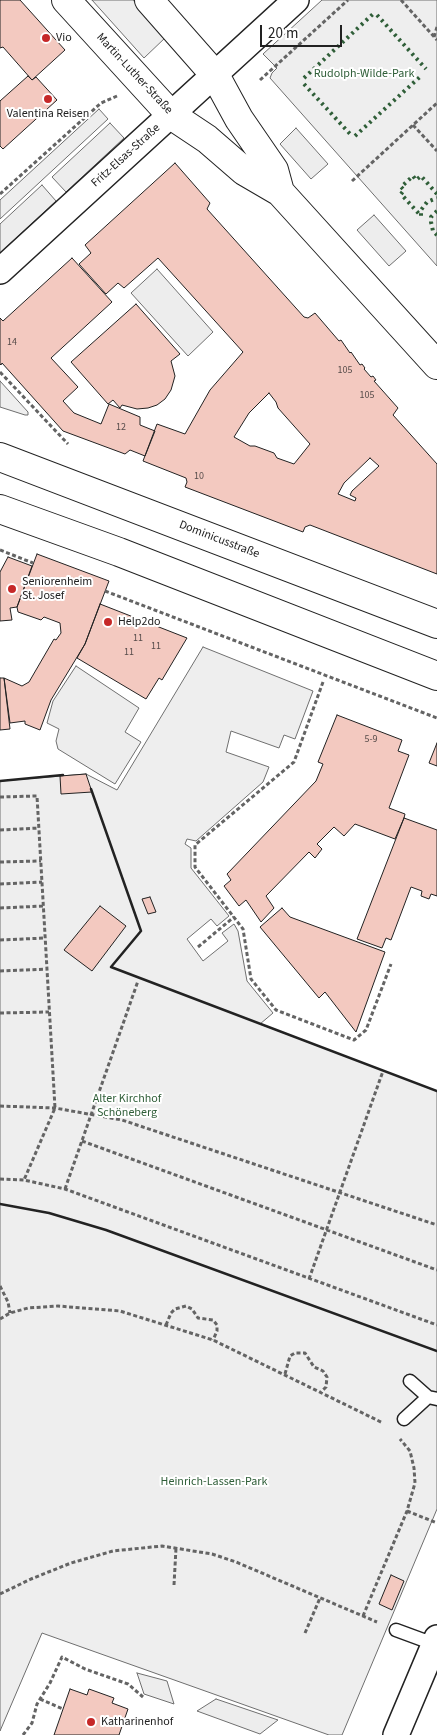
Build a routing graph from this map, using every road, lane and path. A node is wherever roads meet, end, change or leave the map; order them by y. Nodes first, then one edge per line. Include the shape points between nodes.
1 (66, 0) edge
2 (149, 0) edge
3 (296, 0) edge
4 (348, 0) edge
5 (401, 0) edge
6 (437, 27) edge
7 (436, 38) edge
8 (215, 75) junction
9 (260, 80) dead end
10 (118, 96) dead end
11 (437, 103) edge
12 (171, 115) junction
13 (413, 125) junction
14 (437, 151) edge
15 (352, 181) dead end
16 (280, 192) junction
17 (0, 194) edge
18 (0, 271) edge
19 (437, 366) edge
20 (0, 372) edge
21 (68, 444) dead end
22 (0, 457) edge
23 (0, 509) edge
24 (0, 550) edge
25 (34, 563) dead end
26 (105, 591) dead end
27 (437, 624) edge
28 (437, 676) edge
29 (323, 682) dead end
30 (437, 718) edge
31 (0, 797) edge
32 (39, 828) junction
33 (0, 830) edge
34 (41, 861) junction
35 (0, 862) edge
36 (42, 882) junction
37 (0, 884) edge
38 (44, 906) junction
39 (0, 908) edge
40 (234, 917) junction
41 (46, 938) junction
42 (0, 940) edge
43 (198, 947) dead end
44 (392, 964) dead end
45 (48, 969) junction
46 (0, 971) edge
47 (138, 981) dead end
48 (49, 1012) junction
49 (0, 1013) edge
50 (383, 1071) dead end
51 (0, 1106) edge
52 (55, 1108) junction
53 (92, 1113) junction
54 (82, 1141) junction
55 (0, 1178) edge
56 (24, 1180) junction
57 (65, 1190) junction
58 (339, 1193) junction
59 (437, 1225) edge
60 (326, 1230) junction
61 (437, 1270) edge
62 (310, 1279) junction
63 (0, 1286) edge
64 (10, 1313) junction
65 (0, 1319) edge
66 (166, 1325) junction
67 (437, 1325) edge
68 (213, 1340) junction
69 (285, 1374) junction
70 (410, 1381) dead end
71 (321, 1392) junction
72 (433, 1398) edge
73 (404, 1419) dead end
74 (386, 1424) dead end
75 (398, 1436) dead end
76 (407, 1511) junction
77 (437, 1523) edge
78 (176, 1548) junction
79 (174, 1586) dead end
80 (0, 1594) edge
81 (320, 1598) junction
82 (364, 1616) junction
83 (396, 1630) joint
84 (305, 1633) dead end
85 (436, 1641) edge
86 (143, 1697) dead end
87 (40, 1699) junction
88 (63, 1709) dead end
89 (24, 1735) edge
90 (396, 1735) edge

1 - 12 main road, Martin-Luther-Straße
2 - 8 main road, Martin-Luther-Straße
3 - 8 street, Fritz-Elsas-Straße
4 - 9 path
5 - 7 path
6 - 7 path
8 - 12 street, Fritz-Elsas-Straße
8 - 16 main road, Martin-Luther-Straße via 239,119 274,170
10 - 17 path via 101,103
11 - 13 path
12 - 16 main road, Martin-Luther-Straße via 207,139 244,171
12 - 18 street, Fritz-Elsas-Straße
13 - 14 path
13 - 15 path
16 - 19 main road, Martin-Luther-Straße
20 - 21 path
22 - 27 main road, Dominicusstraße
23 - 28 main road
24 - 25 path
26 - 30 path
29 - 40 path via 294,762 195,845 195,867
31 - 32 path via 37,796
32 - 33 path
32 - 34 path
34 - 35 path
34 - 36 path
36 - 37 path
36 - 38 path
38 - 39 path
38 - 41 path
40 - 43 path
40 - 44 path via 244,929 251,979 276,1010 354,1040 366,1030
41 - 42 path
41 - 45 path
45 - 46 path
45 - 48 path
47 - 53 path
48 - 49 path
48 - 52 path
50 - 58 path
51 - 52 path
52 - 53 path
52 - 56 path
53 - 54 path
53 - 58 path via 122,1120
54 - 57 path
54 - 60 path
55 - 56 path
56 - 57 path
57 - 62 path
58 - 59 path
58 - 60 path
60 - 61 path
60 - 62 path
62 - 67 path
63 - 64 path
64 - 65 path
64 - 66 path via 28,1308 67,1307 120,1311
66 - 68 path
66 - 68 path via 175,1309 186,1306 198,1318 213,1320 218,1325
68 - 69 path
69 - 71 path
69 - 71 path via 290,1356 305,1353 314,1367 327,1377 326,1387
70 - 72 lane
71 - 74 path
72 - 73 lane
75 - 76 path via 410,1451 414,1468 415,1483
76 - 77 path
76 - 82 path
78 - 79 path
78 - 80 path via 162,1546 113,1551 31,1579
78 - 81 path via 236,1562
81 - 82 path
81 - 84 path
82 - 83 path
83 - 85 lane
85 - 90 street
86 - 87 path via 128,1684 62,1657
87 - 88 path
87 - 89 path

